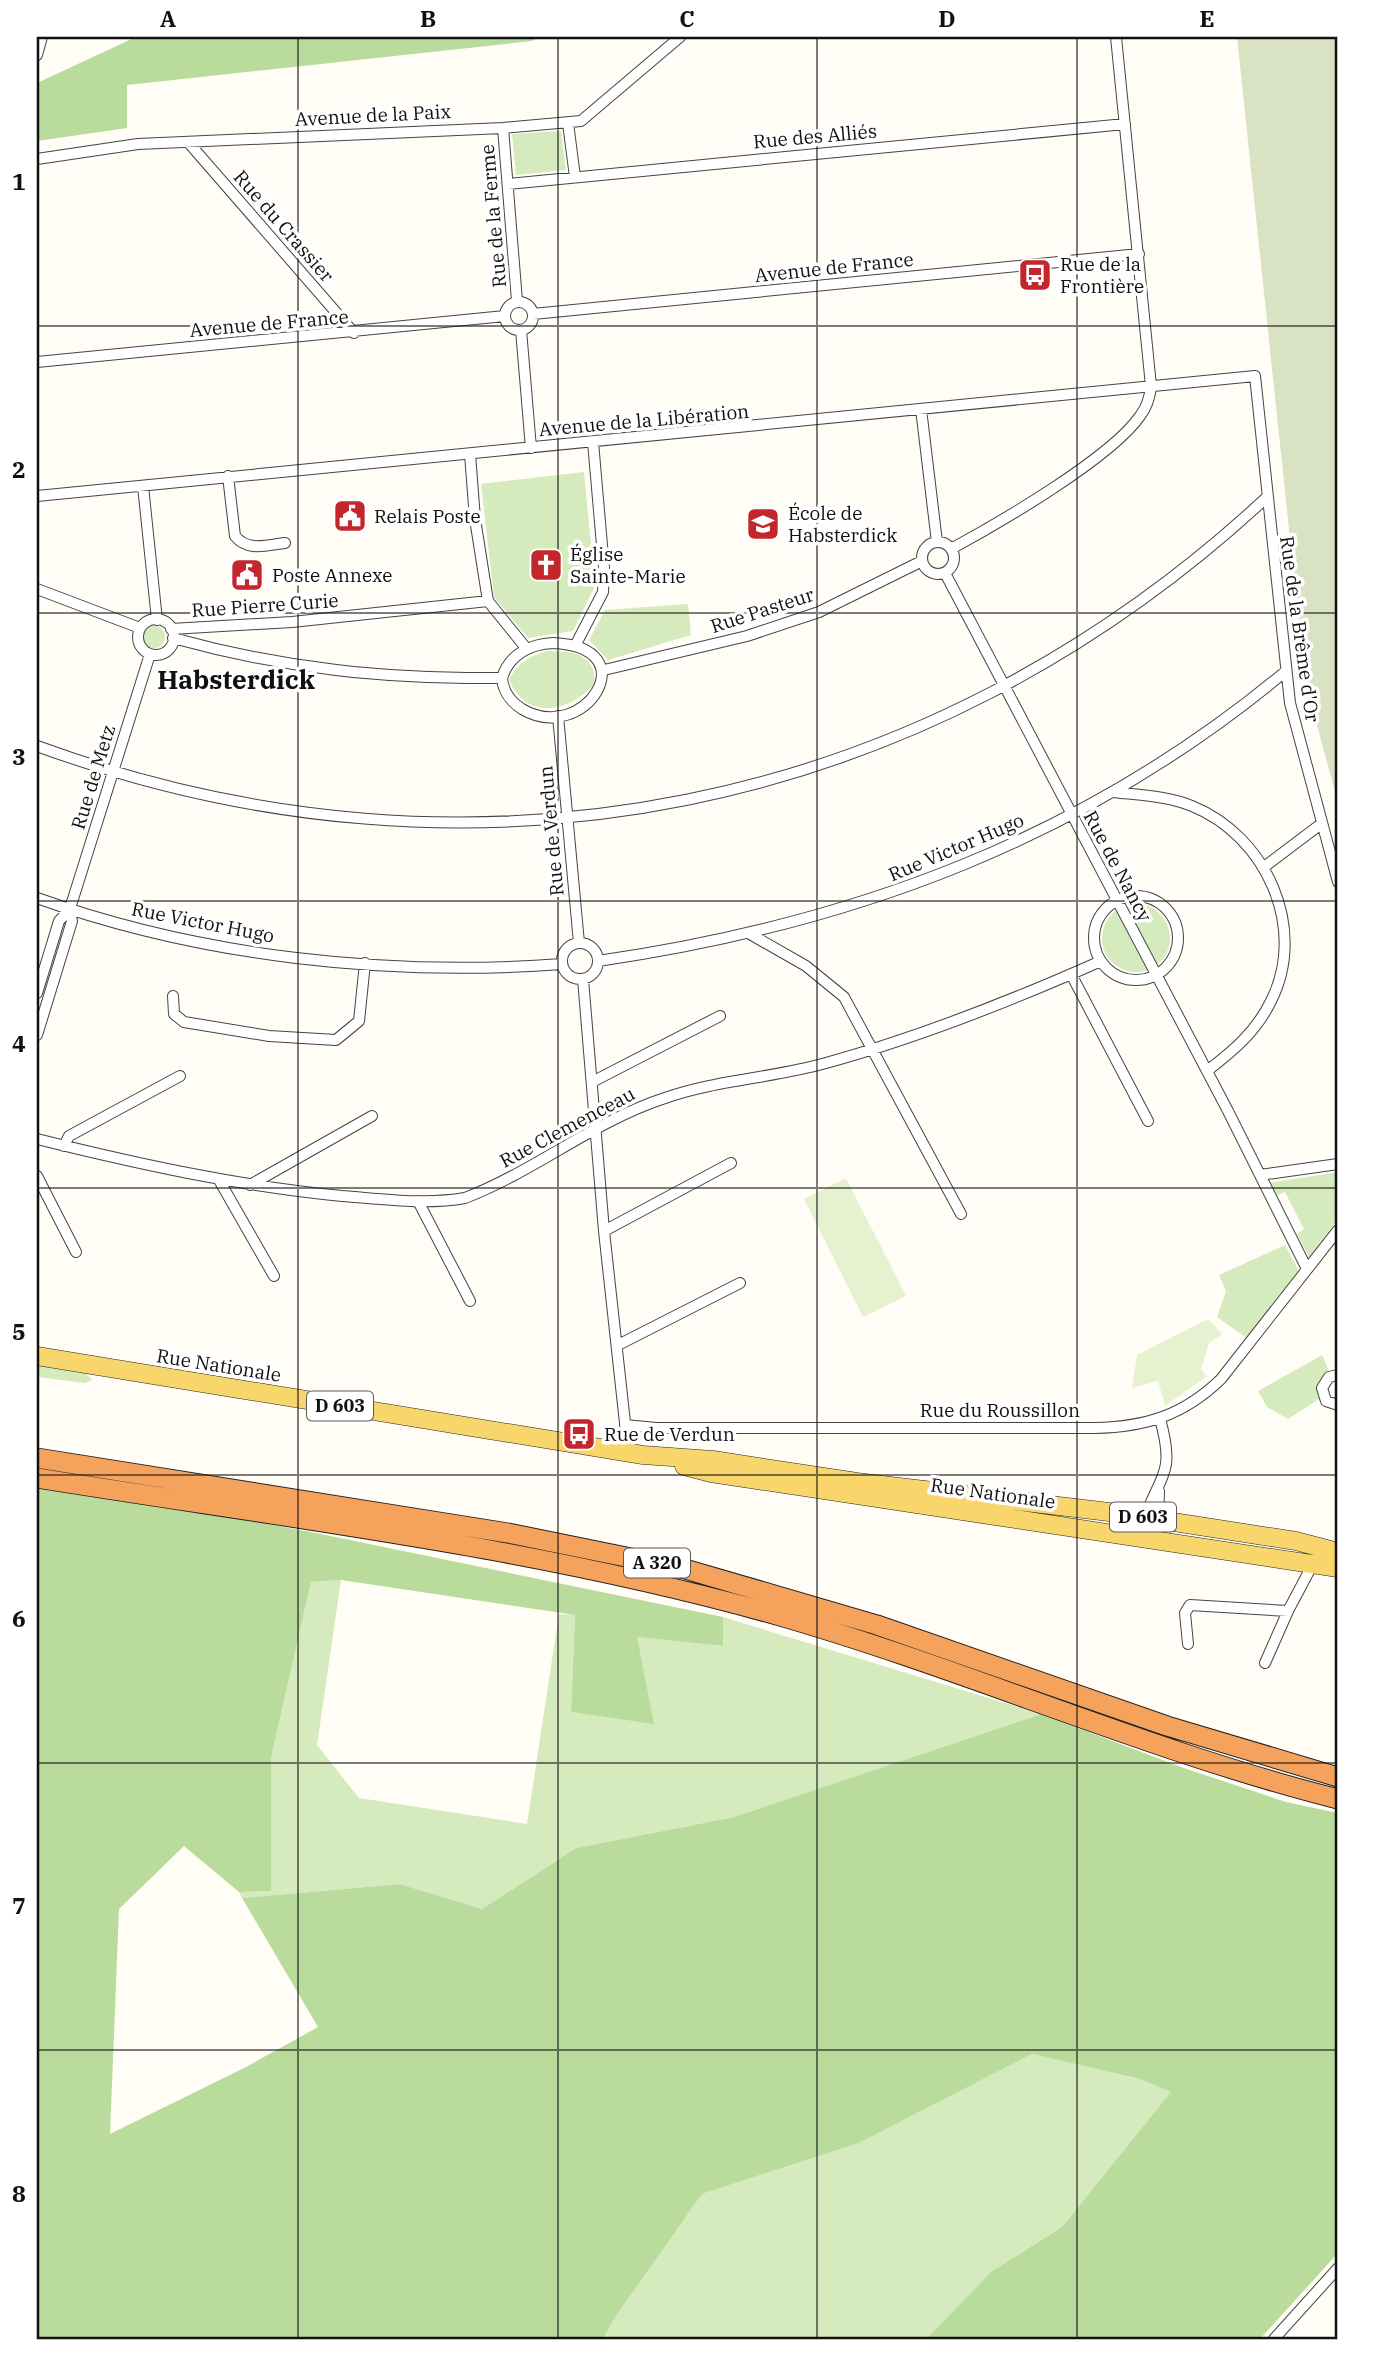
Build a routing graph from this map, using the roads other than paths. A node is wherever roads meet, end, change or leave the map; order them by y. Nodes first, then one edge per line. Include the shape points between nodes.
1 (42, 37) edge
2 (680, 37) edge
3 (1116, 37) edge
4 (37, 55) edge
5 (568, 122) junction
6 (1125, 124) junction
7 (503, 128) junction
8 (188, 142) junction
9 (37, 159) edge
10 (575, 177) junction
11 (508, 184) junction
12 (1139, 254) junction
13 (517, 301) junction
14 (533, 314) junction
15 (505, 316) junction
16 (521, 330) junction
17 (354, 333) junction
18 (37, 362) edge
19 (1255, 376) joint
20 (1151, 386) junction
21 (921, 409) junction
22 (593, 442) junction
23 (531, 448) junction
24 (470, 454) junction
25 (228, 476) junction
26 (143, 486) junction
27 (37, 496) edge
28 (1266, 498) junction
29 (937, 542) junction
30 (285, 543) dead end
31 (951, 549) junction
32 (922, 561) junction
33 (945, 573) junction
34 (37, 589) edge
35 (488, 601) junction
36 (157, 620) junction
37 (140, 628) junction
38 (172, 633) junction
39 (575, 646) junction
40 (526, 648) junction
41 (150, 654) junction
42 (604, 670) junction
43 (1286, 671) junction
44 (502, 678) junction
45 (1004, 686) junction
46 (558, 716) junction
47 (37, 746) edge
48 (114, 773) junction
49 (1113, 792) junction
50 (1071, 815) junction
51 (567, 818) junction
52 (1321, 824) junction
53 (1264, 867) junction
54 (1338, 882) edge
55 (37, 898) edge
56 (1117, 901) junction
57 (69, 910) junction
58 (750, 934) junction
59 (579, 943) junction
60 (598, 961) junction
61 (1101, 961) junction
62 (365, 963) junction
63 (562, 964) junction
64 (1070, 974) junction
65 (1155, 975) junction
66 (583, 979) junction
67 (37, 991) edge
68 (50, 993) junction
69 (173, 996) dead end
70 (720, 1016) dead end
71 (37, 1035) edge
72 (872, 1049) junction
73 (1207, 1071) junction
74 (180, 1076) dead end
75 (592, 1082) junction
76 (372, 1116) dead end
77 (1148, 1121) dead end
78 (597, 1130) junction
79 (37, 1139) edge
80 (64, 1146) junction
81 (731, 1163) dead end
82 (1338, 1164) edge
83 (1260, 1175) junction
84 (37, 1176) edge
85 (219, 1180) junction
86 (250, 1185) junction
87 (418, 1201) junction
88 (961, 1214) dead end
89 (1338, 1230) edge
90 (604, 1231) junction
91 (76, 1252) dead end
92 (1307, 1269) junction
93 (274, 1276) dead end
94 (740, 1283) dead end
95 (470, 1301) dead end
96 (618, 1345) junction
97 (37, 1356) edge
98 (1338, 1375) edge
99 (1338, 1405) edge
100 (1160, 1419) junction
101 (625, 1425) junction
102 (624, 1452) junction
103 (643, 1455) junction
104 (37, 1458) edge
105 (37, 1478) edge
106 (1151, 1518) junction
107 (1147, 1538) junction
108 (1334, 1550) edge
109 (1312, 1564) junction
110 (1338, 1568) edge
111 (1288, 1611) junction
112 (1188, 1643) dead end
113 (1265, 1663) dead end
114 (1338, 1777) edge
115 (1338, 1799) edge
116 (1338, 2268) edge
117 (1274, 2339) edge

1 - 4 street
2 - 5 street, Avenue de la Paix via 592,114
3 - 6 street
5 - 7 street, Avenue de la Paix
5 - 10 street
6 - 10 street, Rue des Alliés
6 - 12 street
7 - 8 street, Avenue de la Paix
7 - 11 street, Rue de la Ferme
8 - 9 street, Avenue de la Paix via 106,147
8 - 17 street, Rue du Crassier
10 - 11 street, Rue des Alliés
11 - 13 street, Rue de la Ferme
12 - 14 street, Avenue de France
12 - 20 street
13 - 14 street via 529,306
13 - 15 street
14 - 16 street
15 - 16 street via 508,325
15 - 17 street, Avenue de France
16 - 23 street
17 - 18 street, Avenue de France
19 - 20 street, Avenue de la Libération
19 - 28 street, Rue de la Brême d'Or
20 - 21 street, Avenue de la Libération
20 - 31 street via 1139,418 1095,457
21 - 22 street, Avenue de la Libération
21 - 29 street
22 - 23 street, Avenue de la Libération
22 - 39 street via 603,592
23 - 24 street, Avenue de la Libération
24 - 25 street, Avenue de la Libération
24 - 35 street
25 - 26 street, Avenue de la Libération
25 - 30 street via 235,536 241,544
26 - 27 street, Avenue de la Libération
26 - 36 street
28 - 43 street, Rue de la Brême d'Or
28 - 45 street via 1176,576
29 - 31 street
29 - 32 street via 925,548
31 - 33 street via 952,565
32 - 33 street via 930,572
32 - 42 street, Rue Pasteur via 819,612 747,636
33 - 45 street, Rue de Nancy
34 - 37 street
35 - 38 street, Rue Pierre Curie
35 - 40 street
36 - 37 street
36 - 38 street
37 - 41 street via 139,644
38 - 41 street via 166,652
38 - 44 street via 226,653 341,673
39 - 40 street via 554,643
39 - 42 street via 596,656
40 - 44 street
41 - 48 street, Rue de Metz
42 - 46 street via 596,696 569,715
43 - 49 street, Rue Victor Hugo via 1200,739
43 - 52 street, Rue de la Brême d'Or
44 - 46 street via 517,706 536,715
45 - 50 street, Rue de Nancy
45 - 51 street via 919,727 781,777
46 - 51 street, Rue de Verdun
47 - 48 street
48 - 51 street via 240,804 348,819 475,824
48 - 57 street, Rue de Metz
49 - 50 street, Rue Victor Hugo
49 - 53 street via 1191,805 1225,824
50 - 56 street, Rue de Nancy
50 - 58 street, Rue Victor Hugo via 937,877
51 - 59 street, Rue de Verdun
52 - 53 street
52 - 54 street, Rue de la Brême d'Or
53 - 73 street via 1281,909 1285,934 1280,979 1253,1031
55 - 57 street, Rue Victor Hugo
56 - 61 street via 1095,927
56 - 65 street, Rue de Nancy
56 - 65 street via 1129,897 1155,901 1173,919 1178,945 1166,968
57 - 62 street, Rue Victor Hugo via 236,948
57 - 67 street, Rue de Metz via 60,921
57 - 68 street, Rue de Metz via 72,921
58 - 60 street, Rue Victor Hugo
58 - 72 street via 829,983 857,1016
59 - 60 street via 592,948
59 - 63 street via 564,952
60 - 66 street via 596,971
61 - 64 street, Rue Clemenceau
61 - 65 street via 1131,980
62 - 63 street, Rue Victor Hugo via 492,968
62 - 69 street via 359,1021 337,1040 270,1036 184,1022 174,1014
63 - 66 street via 572,977
64 - 72 street, Rue Clemenceau via 958,1021
64 - 77 street
65 - 73 street, Rue de Nancy
66 - 75 street
67 - 68 street
68 - 71 street, Rue de Metz
70 - 75 street
72 - 78 street, Rue Clemenceau via 825,1064 668,1096 632,1109
72 - 88 street
73 - 83 street, Rue de Nancy
74 - 80 street via 69,1136
75 - 78 street
76 - 86 street
78 - 87 street, Rue Clemenceau via 483,1191 447,1201
78 - 90 street
79 - 80 street, Rue Clemenceau
80 - 85 street, Rue Clemenceau
81 - 90 street
82 - 83 street
83 - 92 street
84 - 91 street
85 - 86 street, Rue Clemenceau
85 - 93 street
86 - 87 street, Rue Clemenceau
87 - 95 street
89 - 92 street, Rue du Roussillon
90 - 96 street
92 - 100 street, Rue du Roussillon via 1221,1379 1201,1398
94 - 96 street
96 - 101 street
97 - 102 main road, Rue Nationale / D 603
98 - 99 street via 1329,1377 1322,1388 1326,1401
100 - 101 street, Rue du Roussillon via 1103,1427
100 - 106 street via 1167,1462
101 - 102 street
102 - 103 main road, Rue Nationale / D 603
103 - 106 main road, Rue Nationale / D 603 via 713,1460
103 - 107 main road, Rue Nationale / D 603 via 711,1474
104 - 114 highway, A 320 via 508,1533 685,1569 839,1613 1167,1727
105 - 115 highway, A 320 via 506,1554 682,1591 831,1632
106 - 107 street
106 - 108 main road, Rue Nationale / D 603
107 - 109 main road, Rue Nationale / D 603
108 - 109 street
109 - 110 main road, Rue Nationale / D 603
109 - 111 street
111 - 112 street via 1190,1605 1185,1613
111 - 113 street
116 - 117 street

